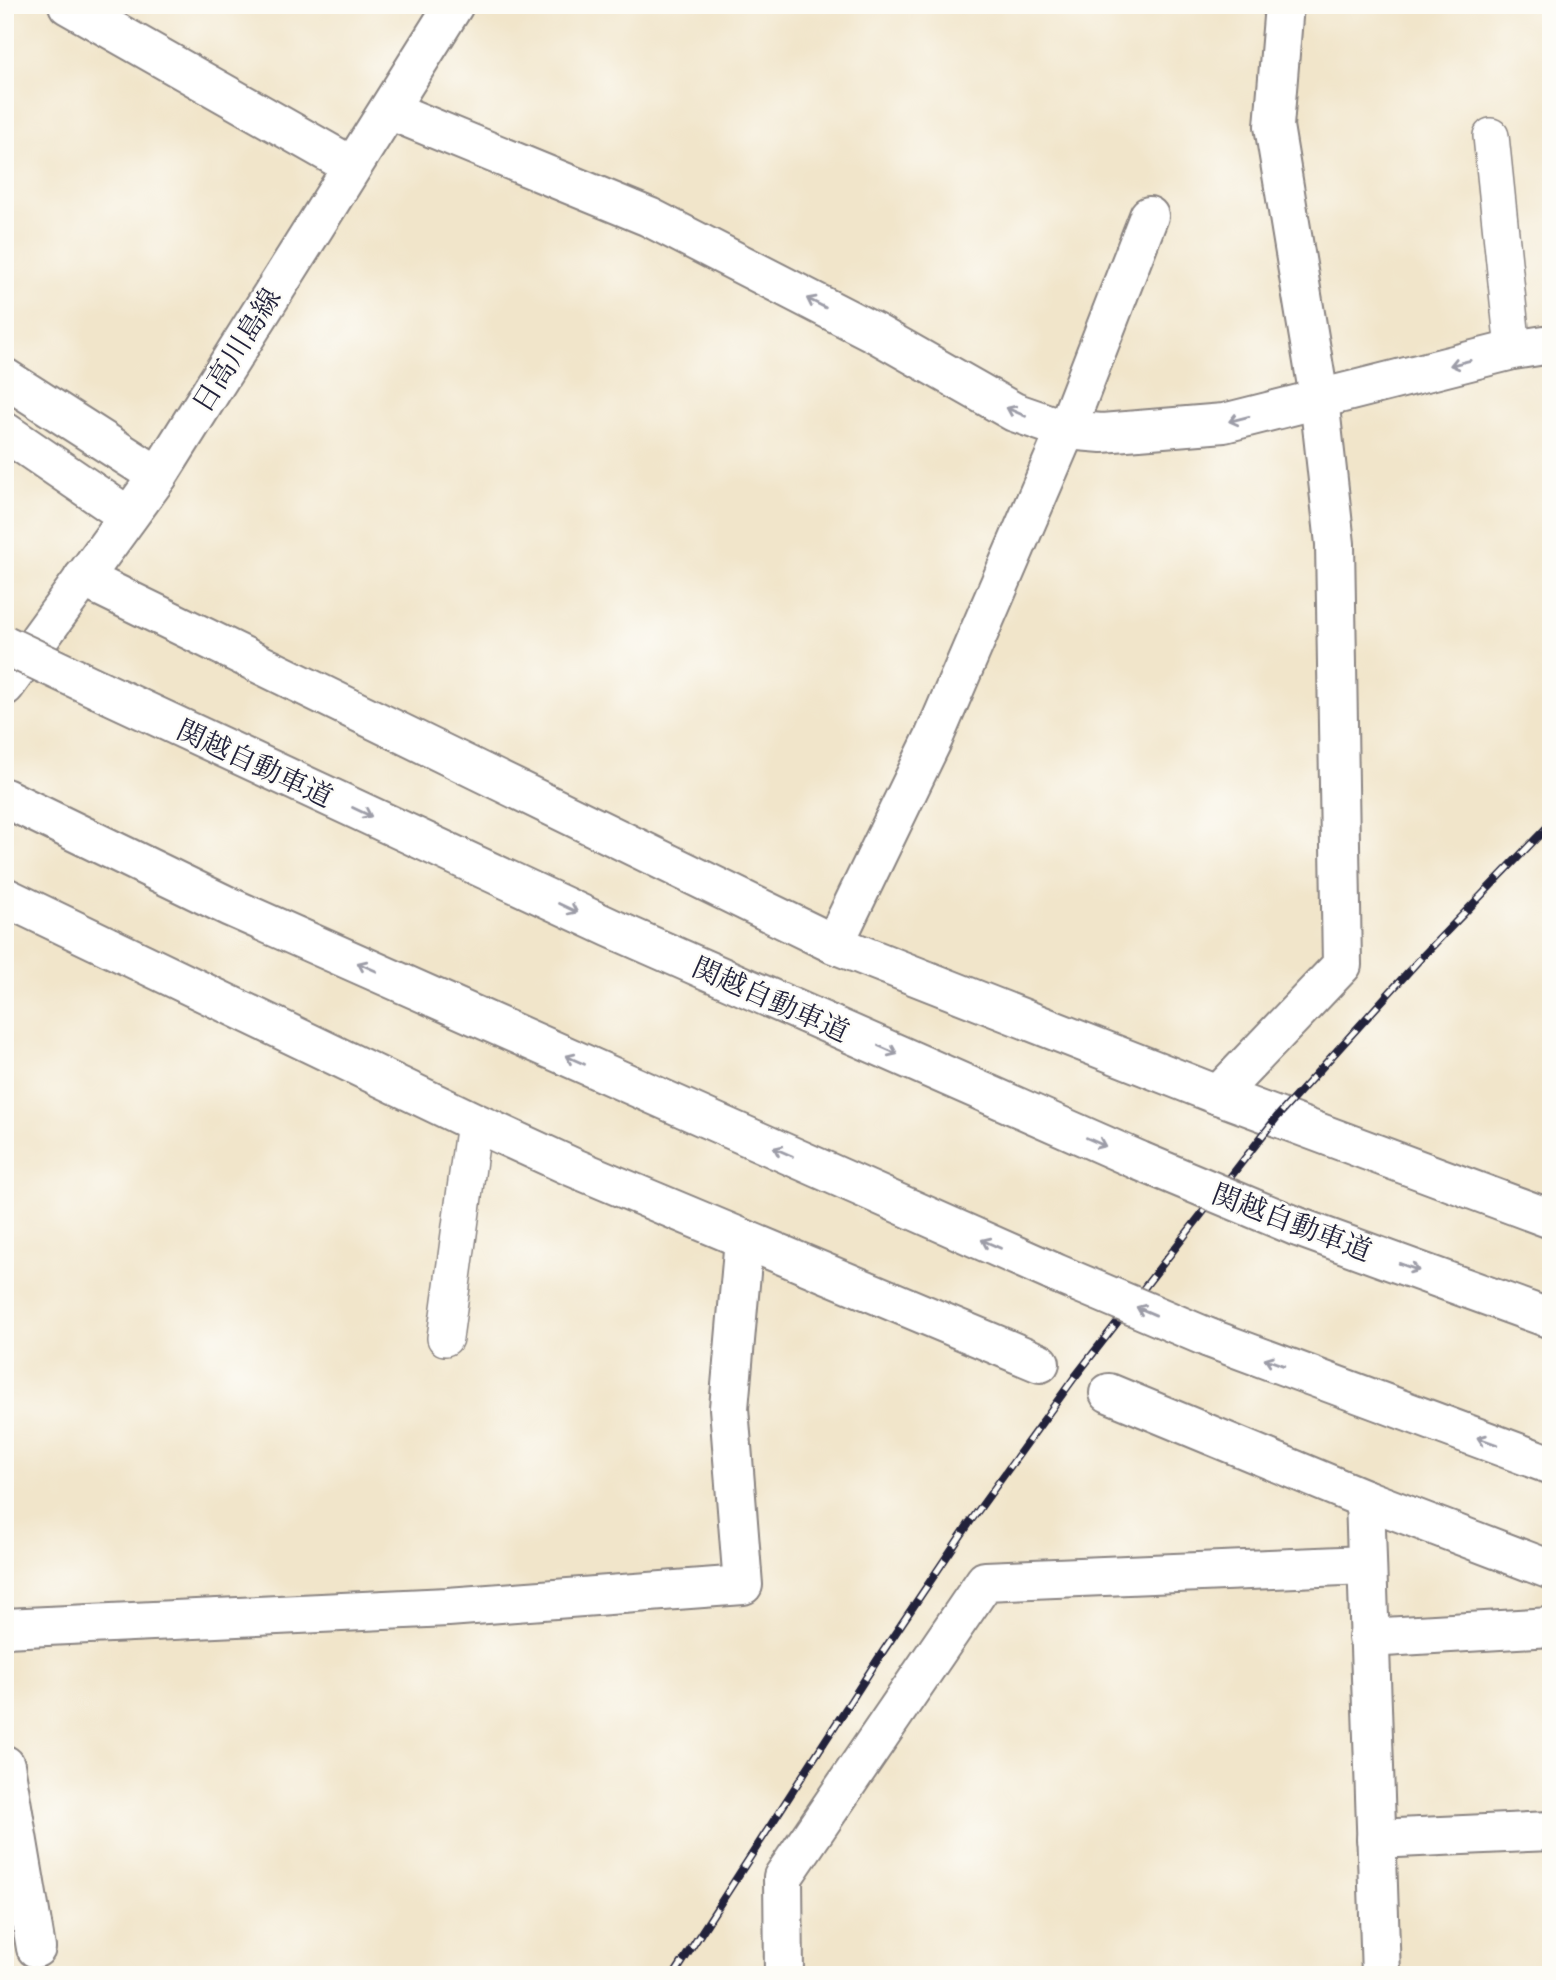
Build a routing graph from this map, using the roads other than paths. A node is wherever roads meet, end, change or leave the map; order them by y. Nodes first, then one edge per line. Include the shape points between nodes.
1 (68, 5) edge
2 (454, 5) edge
3 (1284, 5) edge
4 (389, 110) junction
5 (1492, 136) dead end
6 (352, 166) junction
7 (1149, 216) dead end
8 (1551, 344) edge
9 (1513, 350) junction
10 (5, 378) edge
11 (1319, 398) junction
12 (1066, 430) junction
13 (5, 432) edge
14 (158, 476) junction
15 (128, 516) junction
16 (83, 578) junction
17 (5, 645) edge
18 (5, 686) edge
19 (5, 797) edge
20 (5, 897) edge
21 (834, 944) junction
22 (1218, 1095) junction
23 (474, 1122) junction
24 (1551, 1219) edge
25 (744, 1239) junction
26 (1551, 1319) edge
27 (445, 1338) dead end
28 (1040, 1363) dead end
29 (1109, 1393) dead end
30 (1551, 1465) edge
31 (1365, 1499) junction
32 (1366, 1565) junction
33 (1551, 1570) edge
34 (1551, 1627) edge
35 (5, 1628) edge
36 (1368, 1638) junction
37 (5, 1765) edge
38 (1551, 1831) edge
39 (1376, 1839) junction
40 (36, 1948) dead end
41 (784, 1975) edge
42 (1381, 1975) edge

1 - 6 main road
2 - 4 main road, 日高川島線
3 - 11 main road via 1274,126
4 - 6 main road, 日高川島線
12 -> 4 main road via 1014,412 875,333 649,217
5 - 9 lane
6 - 14 main road, 日高川島線
7 - 12 main road
8 - 9 main road
9 -> 11 main road
10 - 14 main road
11 -> 12 main road via 1224,423 1102,433
11 - 22 main road via 1335,544 1342,965
12 - 21 main road via 934,737
13 - 15 main road
14 - 15 main road, 日高川島線
15 - 16 main road, 日高川島線
16 - 18 main road, 日高川島線
16 - 21 main road
17 -> 26 main road, 関越自動車道, bridge via 611,928 1140,1161 1298,1227
30 -> 19 main road, bridge via 1209,1338 1054,1272 230,907
20 - 23 main road
21 - 22 main road
22 - 24 main road
23 - 25 main road
23 - 27 lane
25 - 28 main road
25 - 35 main road via 729,1408 743,1585 448,1606
29 - 31 main road
31 - 32 main road
31 - 33 main road
32 - 36 main road
32 - 41 main road via 985,1581 783,1877
34 - 36 main road
36 - 39 main road
37 - 40 main road
38 - 39 main road
39 - 42 main road

